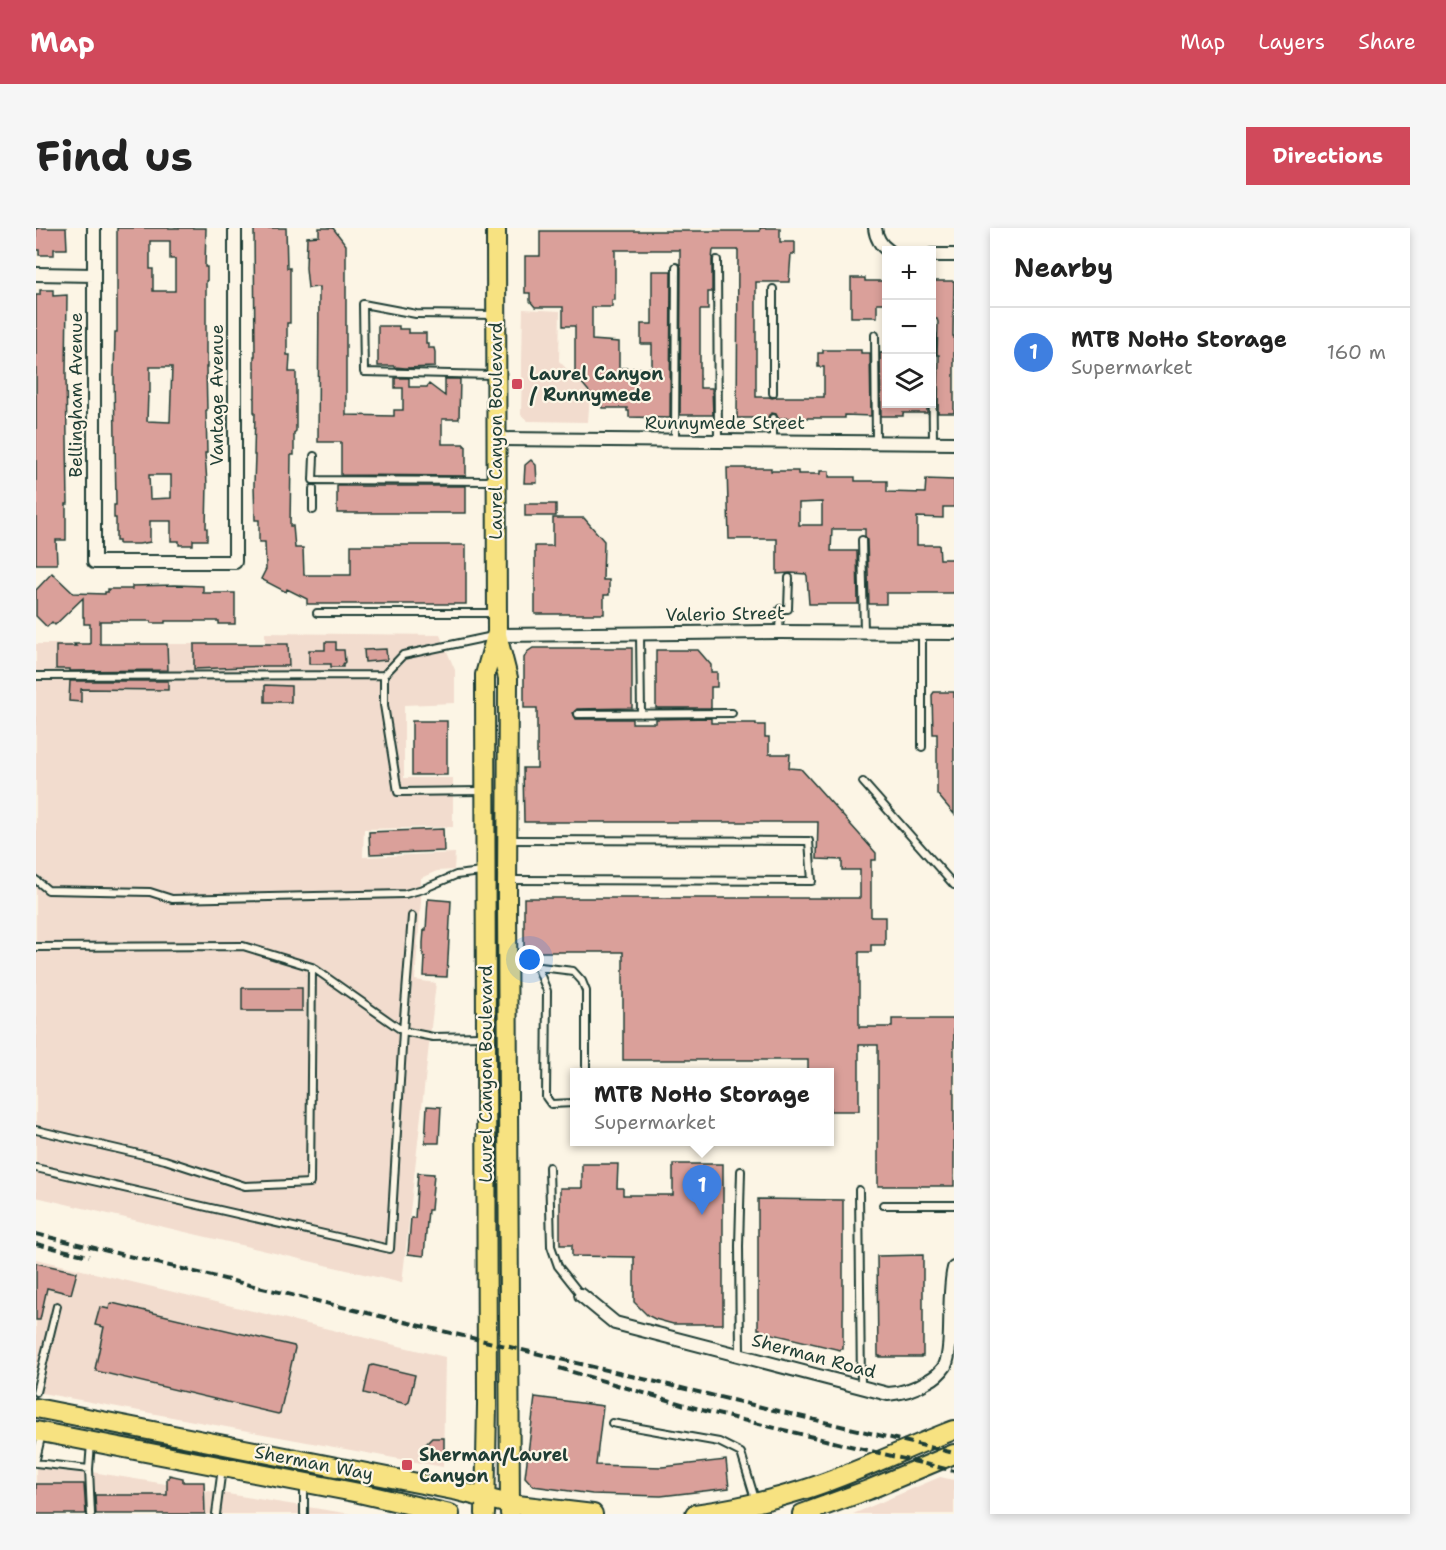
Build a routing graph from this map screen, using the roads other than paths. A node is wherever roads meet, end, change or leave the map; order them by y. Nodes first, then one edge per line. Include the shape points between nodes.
1 (94, 228) edge
2 (235, 228) edge
3 (496, 228) edge
4 (875, 228) edge
5 (884, 246) edge
6 (936, 255) edge
7 (954, 255) edge
8 (717, 260) dead end
9 (676, 267) dead end
10 (36, 274) edge
11 (94, 275) junction
12 (773, 289) dead end
13 (496, 315) junction
14 (875, 335) dead end
15 (932, 354) edge
16 (496, 376) junction
17 (773, 393) dead end
18 (773, 418) dead end
19 (495, 439) junction
20 (675, 441) junction
21 (718, 441) junction
22 (773, 441) junction
23 (876, 442) junction
24 (933, 443) junction
25 (954, 443) edge
26 (314, 456) dead end
27 (496, 481) junction
28 (313, 489) dead end
29 (314, 510) dead end
30 (861, 540) dead end
31 (94, 562) joint
32 (789, 578) dead end
33 (497, 612) junction
34 (317, 613) dead end
35 (779, 632) junction
36 (640, 633) junction
37 (864, 633) junction
38 (922, 633) junction
39 (954, 633) edge
40 (497, 635) junction
41 (384, 675) junction
42 (36, 676) edge
43 (732, 712) dead end
44 (578, 714) dead end
45 (641, 714) junction
46 (922, 747) dead end
47 (863, 782) dead end
48 (486, 791) junction
49 (508, 840) junction
50 (486, 872) junction
51 (36, 880) edge
52 (507, 880) junction
53 (954, 885) edge
54 (412, 916) dead end
55 (36, 946) edge
56 (508, 963) junction
57 (486, 964) junction
58 (537, 966) junction
59 (312, 967) junction
60 (403, 1031) junction
61 (486, 1036) junction
62 (586, 1068) edge
63 (570, 1103) edge
64 (36, 1130) edge
65 (549, 1167) dead end
66 (36, 1168) edge
67 (741, 1171) dead end
68 (859, 1190) dead end
69 (883, 1205) dead end
70 (954, 1205) edge
71 (954, 1268) edge
72 (581, 1295) joint
73 (57, 1306) dead end
74 (740, 1356) junction
75 (861, 1387) junction
76 (36, 1392) edge
77 (36, 1408) edge
78 (612, 1423) dead end
79 (954, 1430) edge
80 (39, 1431) edge
81 (91, 1442) junction
82 (227, 1446) junction
83 (954, 1454) edge
84 (36, 1461) edge
85 (222, 1467) junction
86 (89, 1469) junction
87 (304, 1483) junction
88 (756, 1503) junction
89 (485, 1506) edge
90 (510, 1509) edge
91 (91, 1514) edge
92 (216, 1514) edge
93 (304, 1514) edge
94 (450, 1514) edge
95 (593, 1514) edge
96 (695, 1514) edge
97 (802, 1514) edge

1 - 11 street, Bellingham Avenue
2 - 31 street, Vantage Avenue via 235,562
3 - 13 main road, Laurel Canyon Boulevard
4 - 5 street
6 - 7 street
8 - 21 lane
9 - 20 lane
10 - 11 street
11 - 31 street, Bellingham Avenue
12 - 17 lane
13 - 16 main road, Laurel Canyon Boulevard
13 - 16 lane via 416,314 363,304 364,372
14 - 23 lane
15 - 24 lane
16 - 19 main road, Laurel Canyon Boulevard
18 - 22 lane
19 - 20 street, Runnymede Street
19 - 27 main road, Laurel Canyon Boulevard
20 - 21 street, Runnymede Street
21 - 22 street, Runnymede Street
22 - 23 street, Runnymede Street
23 - 24 street, Runnymede Street
24 - 25 street, Runnymede Street
26 - 27 lane via 314,480
27 - 33 main road, Laurel Canyon Boulevard
28 - 29 lane
30 - 37 lane
32 - 35 lane via 788,609 780,609
33 - 34 lane
33 - 40 main road, Laurel Canyon Boulevard
35 - 36 street, Valerio Street
35 - 37 street, Valerio Street
36 - 40 street, Valerio Street
36 - 45 lane
37 - 38 street, Valerio Street
38 - 39 street, Valerio Street
38 - 46 lane
40 - 41 lane via 403,655
40 - 48 main road, Laurel Canyon Boulevard via 486,675
40 - 49 main road, Laurel Canyon Boulevard via 508,678
41 - 42 lane
41 - 48 lane via 384,705 398,792
43 - 45 lane
44 - 45 lane
47 - 53 lane
48 - 50 main road, Laurel Canyon Boulevard
49 - 52 main road, Laurel Canyon Boulevard
49 - 52 lane via 809,841 812,881
50 - 51 lane via 456,875 405,894 172,899 150,892 48,890
50 - 57 main road, Laurel Canyon Boulevard
52 - 56 main road, Laurel Canyon Boulevard
54 - 60 lane
55 - 59 lane via 243,946
56 - 57 main road
56 - 58 lane
56 - 90 main road, Laurel Canyon Boulevard
57 - 61 main road, Laurel Canyon Boulevard
58 - 62 lane via 573,971 582,981 586,991
58 - 63 lane via 547,991 546,1097 551,1104
59 - 60 lane
59 - 64 lane via 310,1183 245,1186 165,1160
60 - 61 lane via 433,1037
60 - 66 lane via 390,1249
61 - 89 main road, Laurel Canyon Boulevard
65 - 72 lane via 551,1246 558,1266
67 - 74 lane
68 - 75 lane
69 - 70 lane
71 - 75 street, Sherman Road via 950,1356 945,1366 934,1378 902,1392 888,1394
72 - 74 street, Sherman Road via 615,1323
73 - 76 lane
74 - 75 street, Sherman Road
77 - 82 main road, Sherman Way
78 - 88 lane via 719,1442 741,1453
79 - 88 main road via 843,1476
80 - 81 main road, Sherman Way
80 - 84 lane
81 - 85 main road, Sherman Way
81 - 86 lane
82 - 85 main road
82 - 89 main road, Sherman Way
83 - 97 main road
84 - 86 lane
85 - 87 main road, Sherman Way
85 - 92 lane
86 - 91 lane
87 - 93 lane
87 - 94 main road, Sherman Way
88 - 96 main road
89 - 90 main road, Sherman Way
90 - 95 main road, Sherman Way

